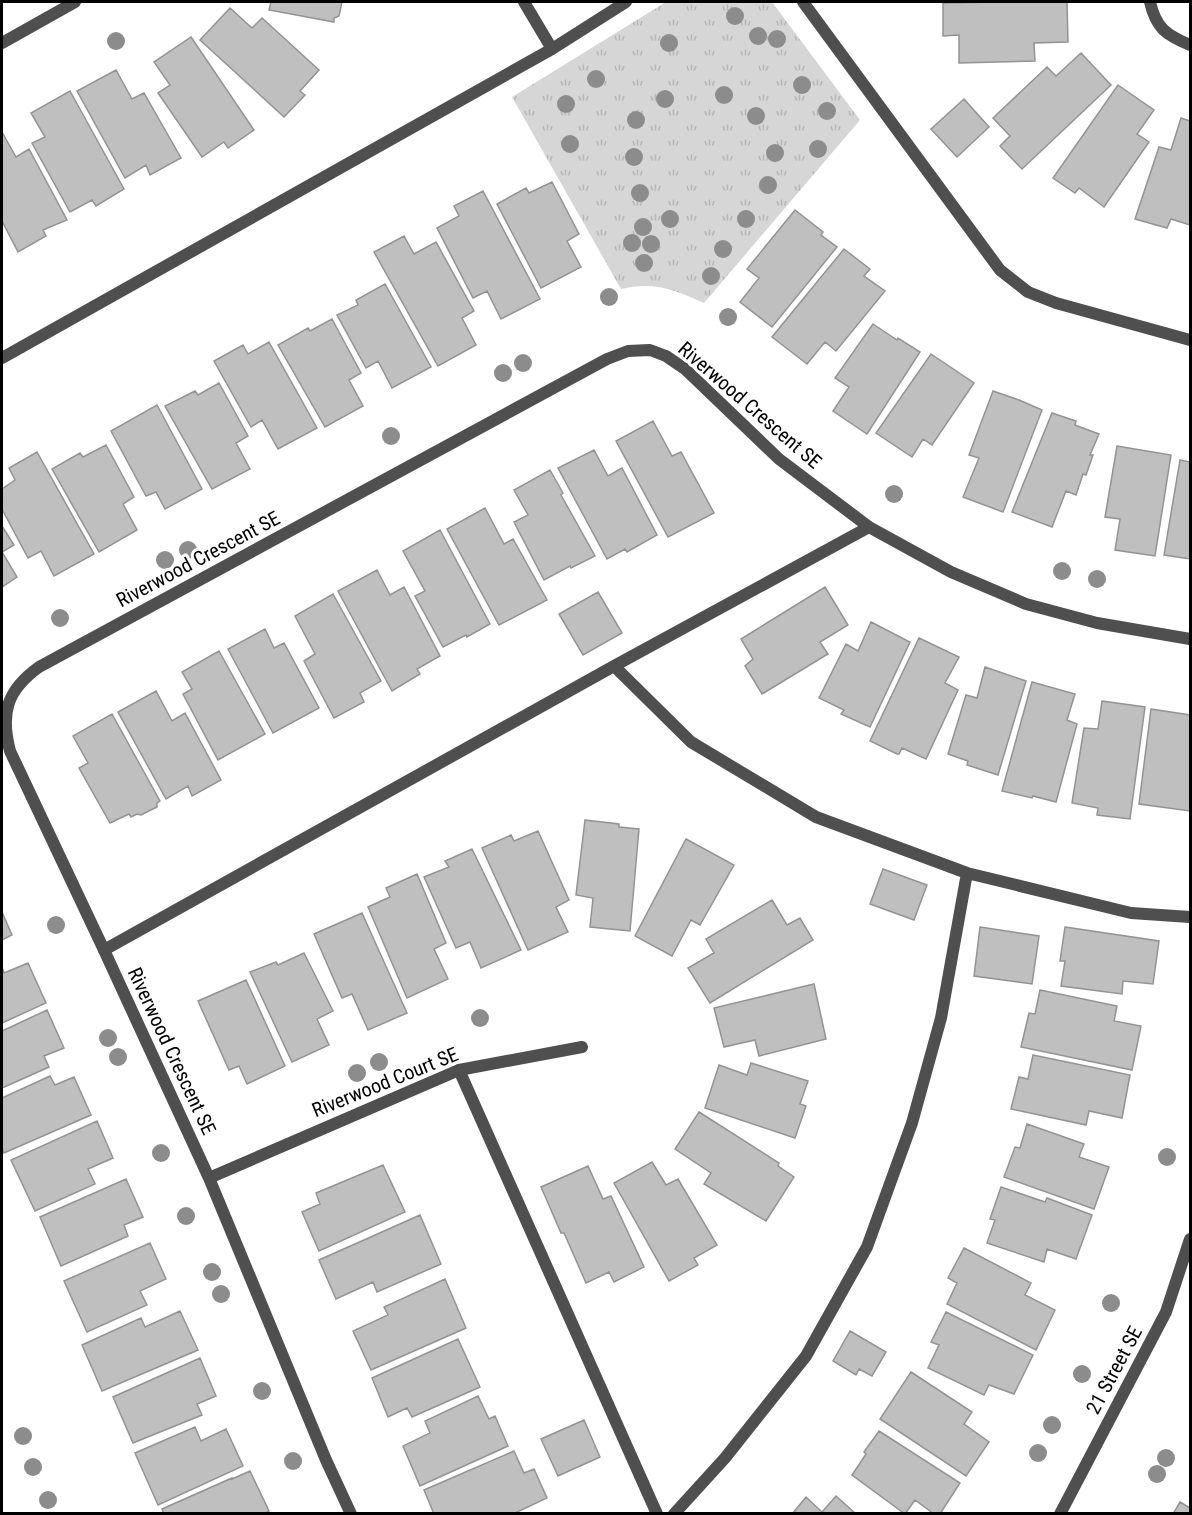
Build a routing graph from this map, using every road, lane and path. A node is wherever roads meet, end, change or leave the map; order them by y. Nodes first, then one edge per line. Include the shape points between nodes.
1 (75, 2) edge
2 (524, 2) edge
3 (626, 2) edge
4 (803, 2) edge
5 (1150, 2) edge
6 (2, 43) edge
7 (1191, 45) edge
8 (552, 49) junction
9 (1191, 340) edge
10 (2, 358) edge
11 (869, 527) junction
12 (1191, 639) edge
13 (614, 666) junction
14 (4, 709) edge
15 (967, 873) junction
16 (1191, 917) edge
17 (104, 950) junction
18 (582, 1047) dead end
19 (459, 1070) junction
20 (209, 1178) junction
21 (1191, 1239) edge
22 (351, 1514) edge
23 (657, 1514) edge
24 (674, 1514) edge
25 (1060, 1514) edge

1 - 6 street
2 - 8 street
3 - 8 street
4 - 9 street via 1000,270 1028,292 1056,303
5 - 7 street via 1162,29
8 - 10 street
11 - 12 street, Riverwood Crescent SE via 951,572 1026,604 1097,623
11 - 13 street
11 - 14 street, Riverwood Crescent SE via 779,459 685,369 650,350 628,351 39,667 12,692
13 - 15 street via 691,742 816,817
13 - 17 street
14 - 17 street, Riverwood Crescent SE via 10,751
15 - 16 street via 1131,913
15 - 24 street via 941,1018 912,1124 867,1247 806,1356 725,1458
17 - 20 street, Riverwood Crescent SE
18 - 19 street, Riverwood Court SE
19 - 20 street, Riverwood Court SE
19 - 23 street
20 - 22 street, Riverwood Crescent SE
21 - 25 street, 21 Street SE via 1166,1312

